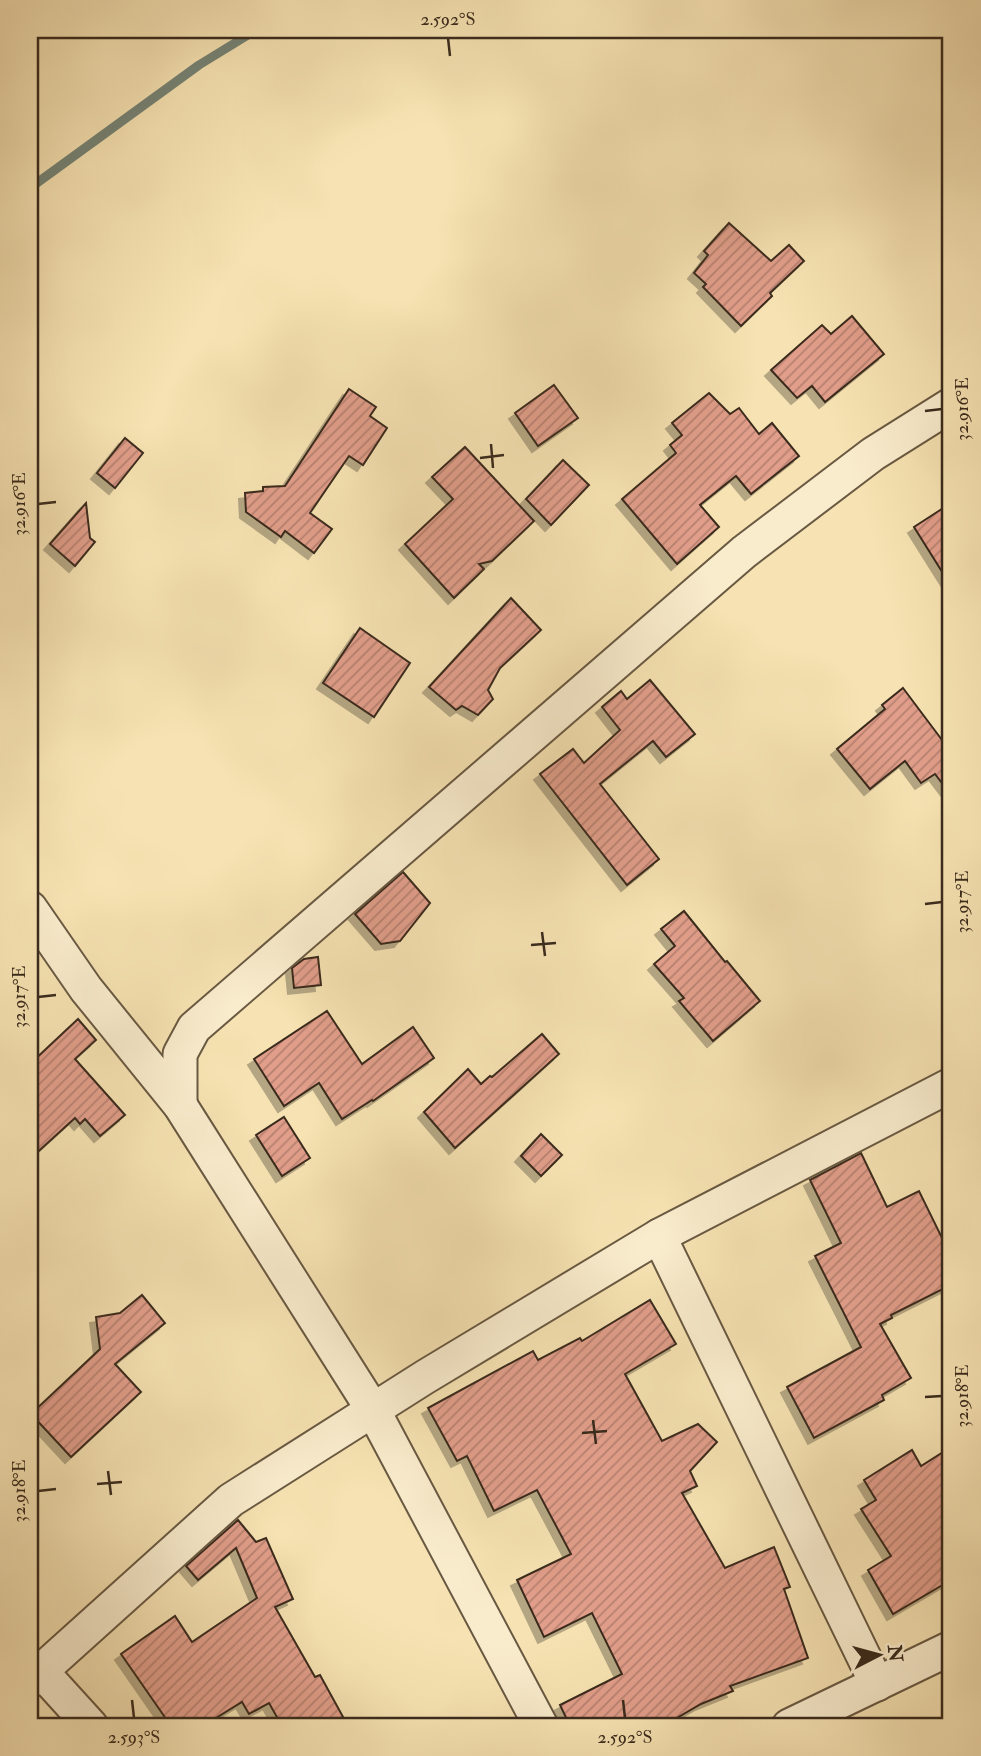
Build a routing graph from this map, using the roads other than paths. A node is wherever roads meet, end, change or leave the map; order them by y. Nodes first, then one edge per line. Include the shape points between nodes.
1 (951, 405) edge
2 (30, 908) edge
3 (949, 1092) edge
4 (180, 1105) junction
5 (659, 1236) junction
6 (373, 1410) junction
7 (951, 1648) edge
8 (36, 1676) edge
9 (877, 1684) junction
10 (91, 1726) edge
11 (541, 1726) edge
12 (789, 1726) edge

1 - 4 street via 873,454 744,552 194,1028 180,1054
2 - 4 street via 86,989
3 - 5 street
4 - 6 street
5 - 6 street
5 - 9 street
6 - 8 street via 231,1500
6 - 11 street
7 - 9 street
8 - 10 street
9 - 12 street

